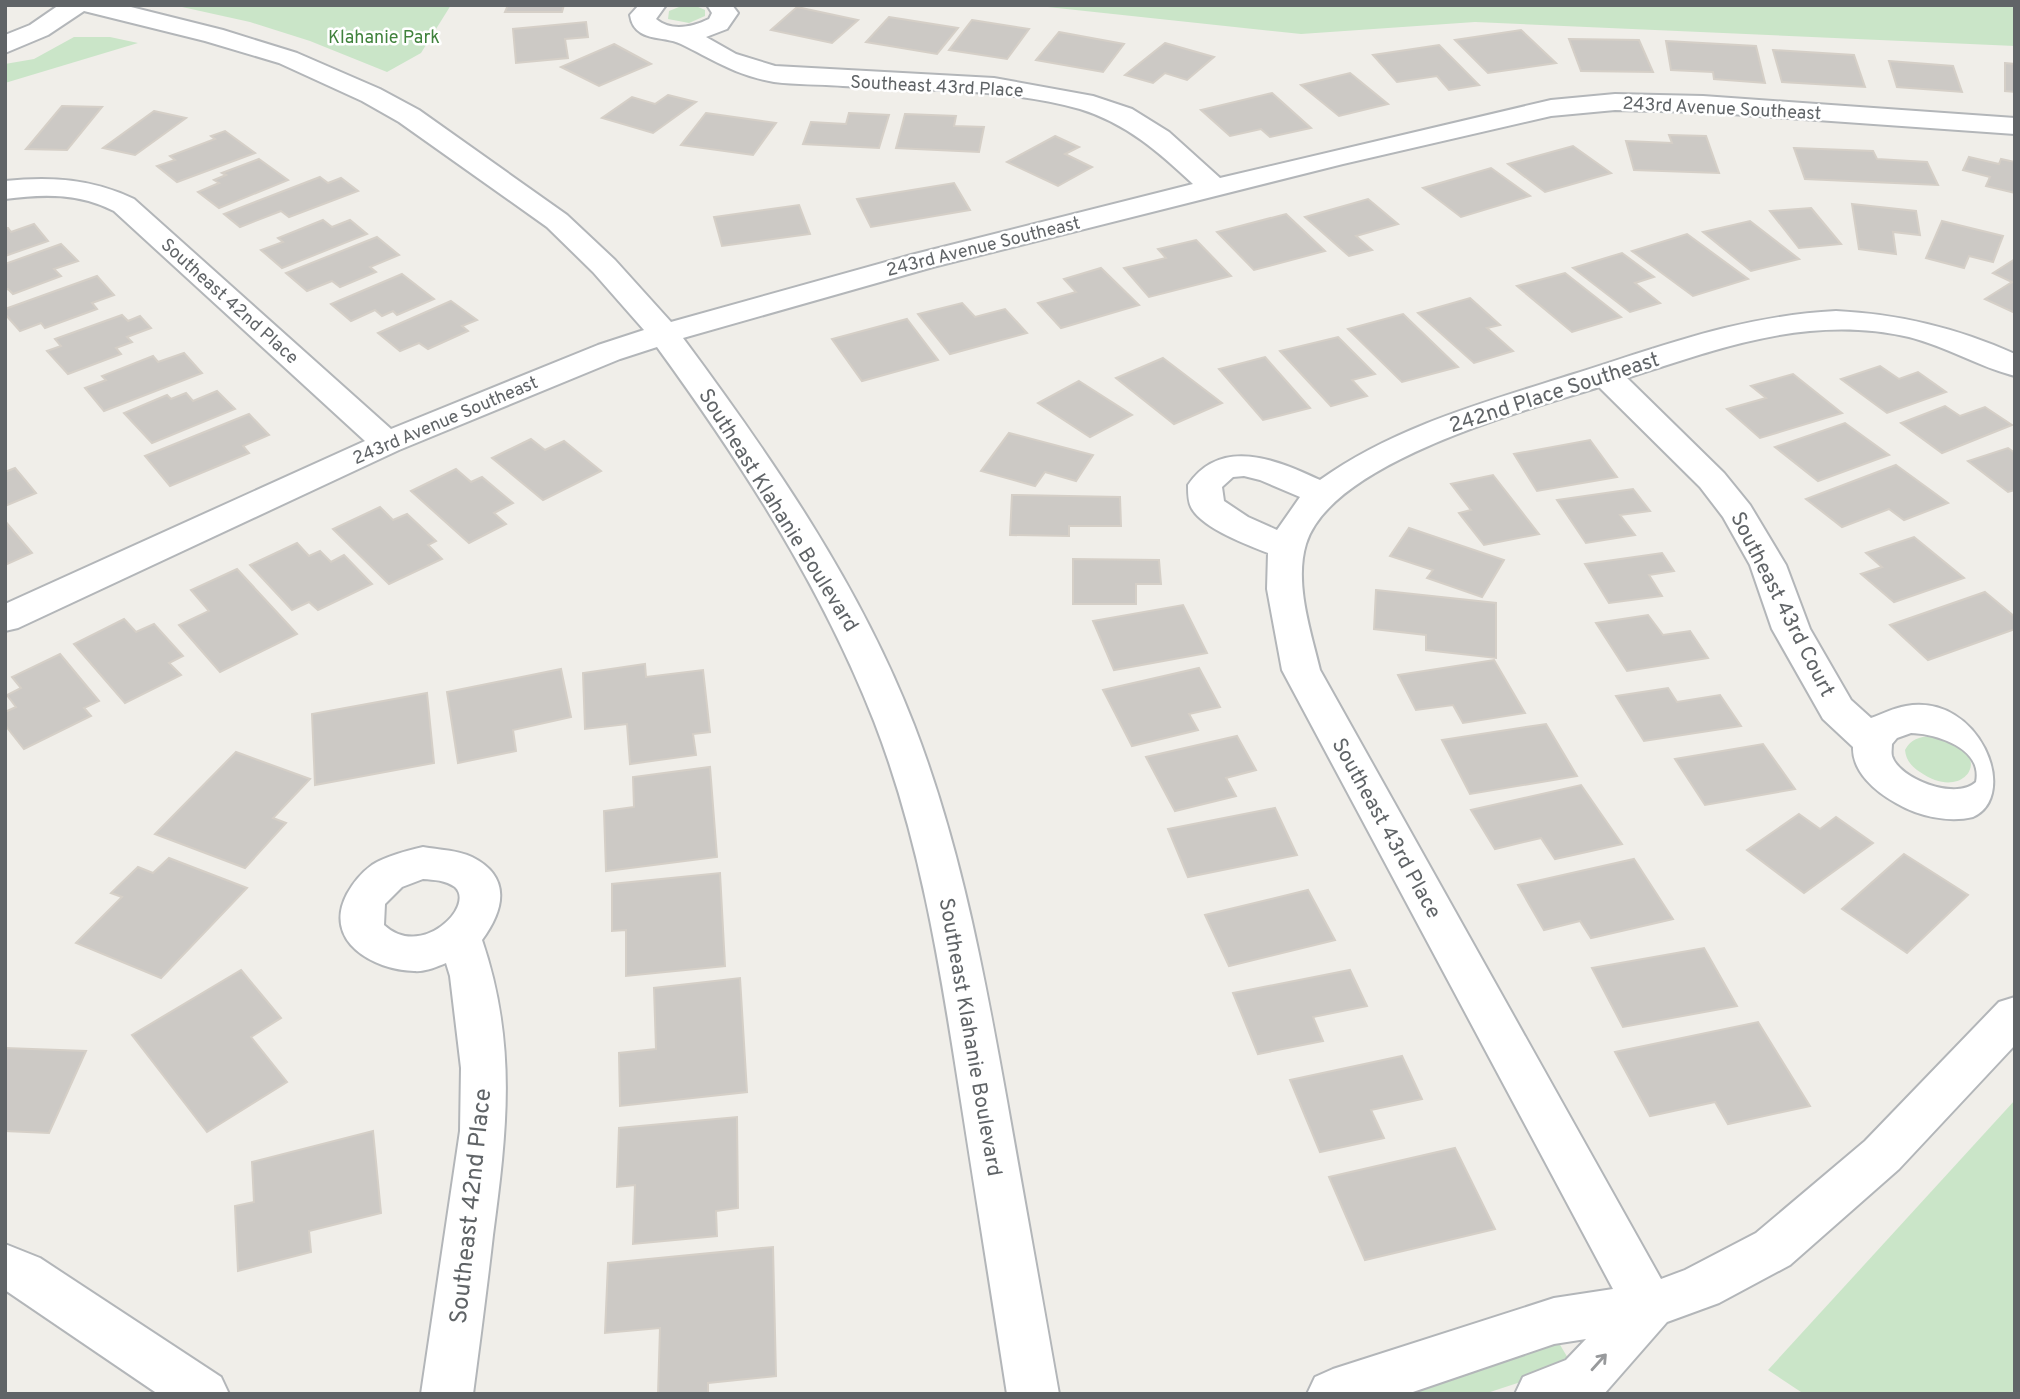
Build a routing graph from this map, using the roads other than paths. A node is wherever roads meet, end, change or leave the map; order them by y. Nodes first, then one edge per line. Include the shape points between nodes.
1 (76, 5) edge
2 (91, 5) edge
3 (654, 5) edge
4 (719, 5) edge
5 (684, 34) junction
6 (5, 44) edge
7 (2015, 126) edge
8 (1214, 188) junction
9 (5, 190) edge
10 (664, 334) junction
11 (2015, 366) edge
12 (1605, 375) junction
13 (387, 443) junction
14 (1322, 494) junction
15 (1287, 548) junction
16 (5, 619) edge
17 (1872, 742) dead end
18 (459, 937) dead end
19 (2015, 1015) edge
20 (5, 1266) edge
21 (1649, 1306) junction
22 (203, 1394) edge
23 (447, 1394) edge
24 (1033, 1394) edge
25 (1333, 1394) edge
26 (1541, 1394) edge

1 - 6 street via 39,30
2 - 10 street, Southeast Klahanie Boulevard via 214,34 288,58 409,116 557,221
3 - 5 street, Southeast 43rd Place via 643,22 670,34
4 - 5 street, Southeast 43rd Place via 725,13 718,24
5 - 8 street, Southeast 43rd Place via 721,58 775,75 994,86 1084,102 1122,116 1159,138
7 - 8 street, 243rd Avenue Southeast via 1615,102 1494,120
8 - 10 street, 243rd Avenue Southeast via 922,261
9 - 13 street, Southeast 42nd Place via 57,186 105,194 124,205
10 - 13 street, 243rd Avenue Southeast via 584,361
10 - 24 street, Southeast Klahanie Boulevard via 734,430 814,559 859,642 894,723 929,824 960,958
11 - 12 street, 242nd Place Southeast via 1944,335 1903,324 1804,321 1722,336
12 - 14 street, 242nd Place Southeast via 1442,429 1357,470
12 - 17 street, Southeast 43rd Court via 1712,480 1738,513 1768,565 1791,629 1817,675 1837,709
13 - 16 street, 243rd Avenue Southeast
14 - 15 street, 242nd Place Southeast via 1300,517
14 - 15 street via 1247,466 1222,469 1205,485 1207,505 1220,516
15 - 21 street, Southeast 43rd Place via 1290,618 1301,670
18 - 23 street, Southeast 42nd Place via 472,976 484,1068 483,1131
19 - 21 street via 1882,1156 1773,1249 1701,1287
20 - 22 street
21 - 25 street via 1554,1321
26 -> 21 street via 1584,1378

